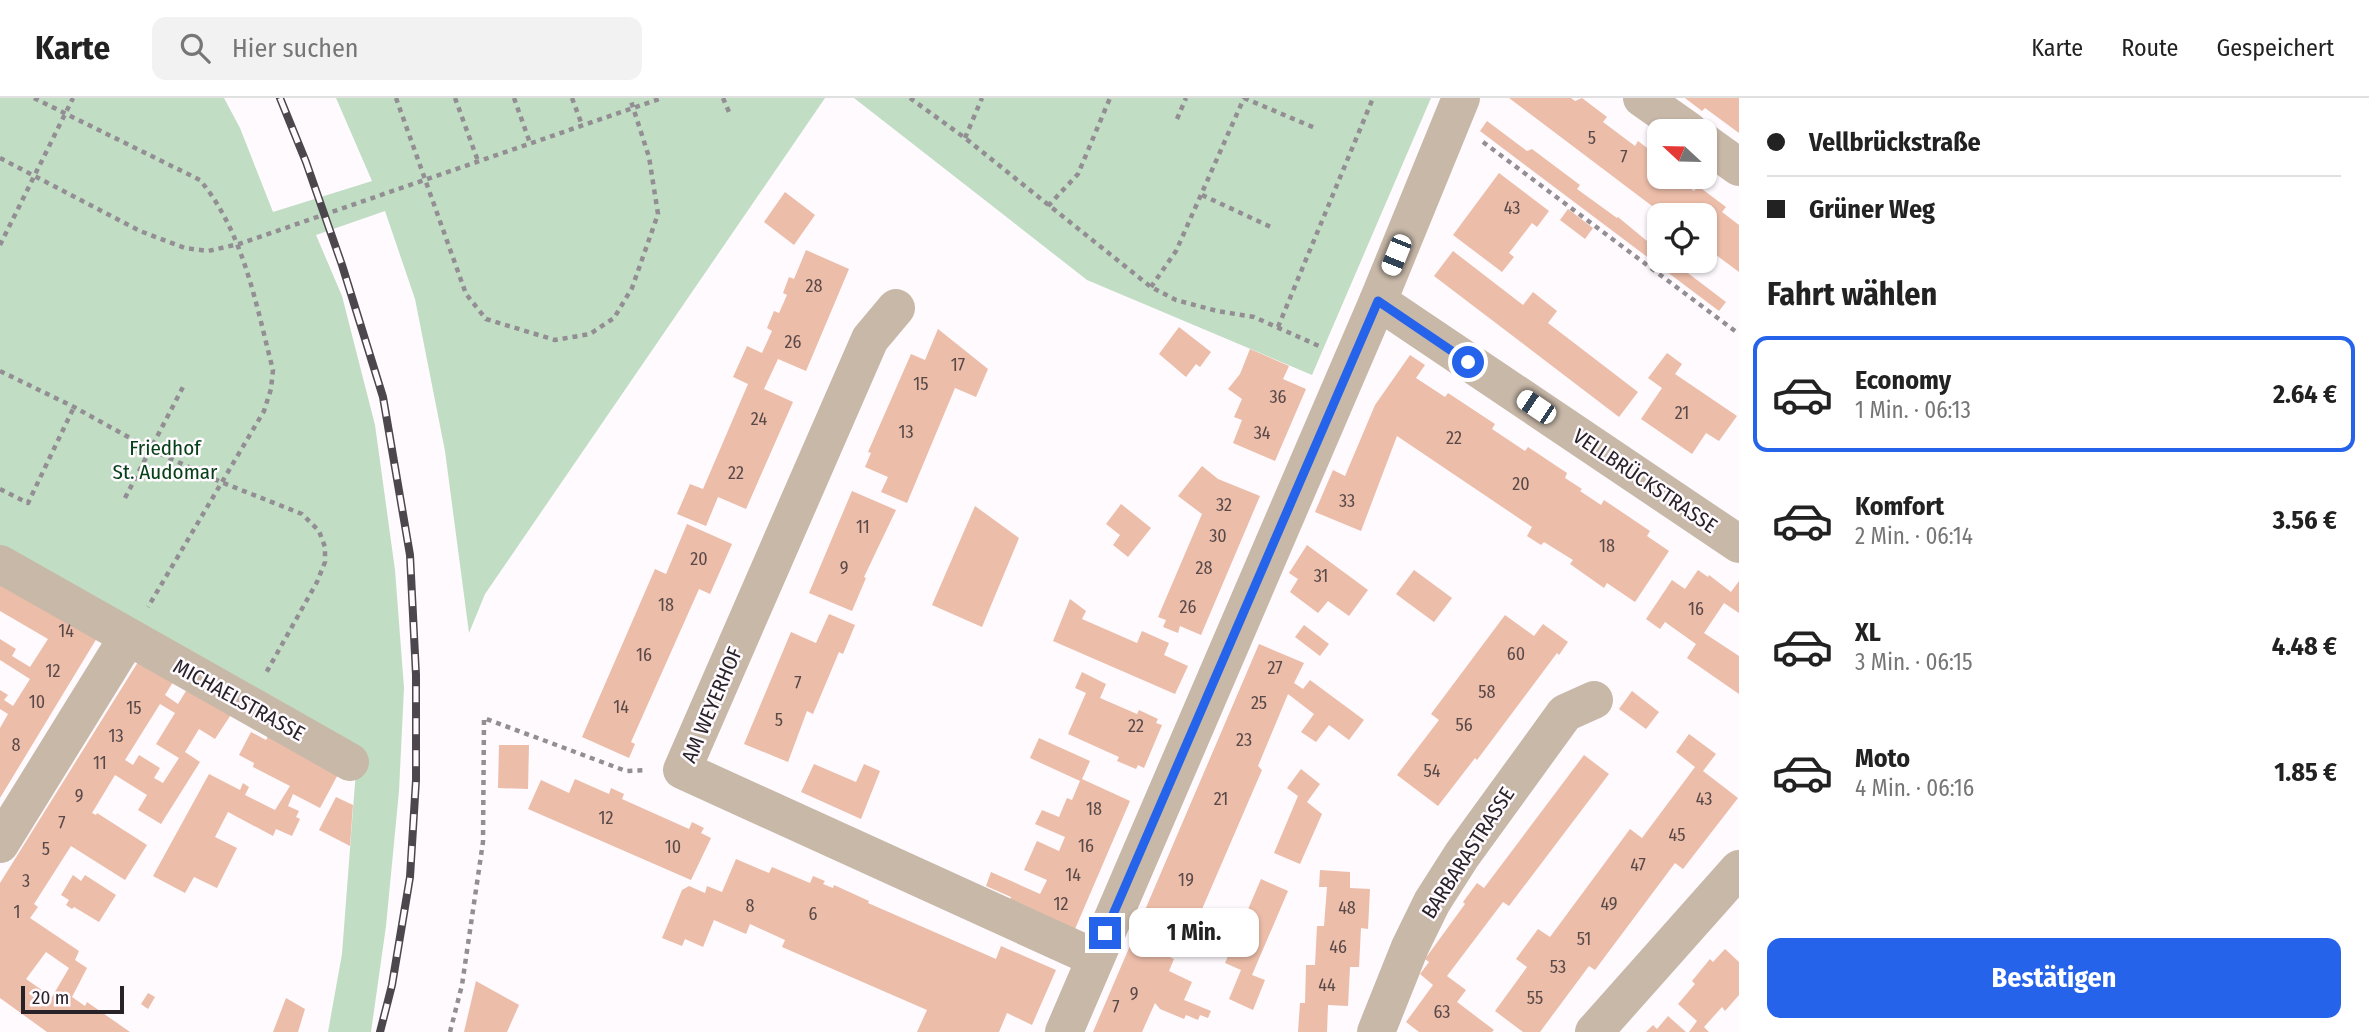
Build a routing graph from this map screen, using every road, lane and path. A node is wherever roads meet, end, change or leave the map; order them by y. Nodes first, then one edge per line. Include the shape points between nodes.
1 (34, 98) edge
2 (72, 98) edge
3 (396, 98) edge
4 (455, 98) edge
5 (514, 98) edge
6 (572, 98) edge
7 (630, 98) edge
8 (662, 98) edge
9 (723, 98) edge
10 (910, 98) edge
11 (982, 98) edge
12 (1110, 98) edge
13 (1186, 98) edge
14 (1243, 98) edge
15 (1373, 98) edge
16 (1642, 98) edge
17 (634, 107) junction
18 (1456, 108) edge
19 (729, 112) dead end
20 (65, 113) junction
21 (1177, 119) dead end
22 (1672, 119) edge
23 (582, 125) junction
24 (1315, 128) dead end
25 (965, 138) junction
26 (530, 143) junction
27 (1717, 151) edge
28 (0, 158) edge
29 (478, 161) junction
30 (1739, 167) edge
31 (34, 175) junction
32 (425, 179) junction
33 (1202, 195) junction
34 (1048, 206) junction
35 (1273, 228) dead end
36 (239, 244) junction
37 (0, 245) edge
38 (1151, 287) junction
39 (1378, 301) junction
40 (896, 308) dead end
41 (1278, 327) junction
42 (1739, 334) edge
43 (1352, 361) junction
44 (0, 371) edge
45 (184, 385) dead end
46 (74, 407) junction
47 (150, 449) junction
48 (221, 482) junction
49 (0, 489) edge
50 (125, 498) dead end
51 (1739, 544) edge
52 (0, 564) edge
53 (137, 624) junction
54 (263, 677) dead end
55 (1594, 700) dead end
56 (350, 762) dead end
57 (682, 770) junction
58 (0, 844) edge
59 (1739, 869) edge
60 (1095, 958) junction
61 (450, 1032) edge
62 (1064, 1032) edge
63 (1376, 1032) edge
64 (1594, 1032) edge

1 - 20 path
2 - 20 path
3 - 32 path
4 - 29 path
5 - 26 path
6 - 23 path
7 - 17 path
8 - 17 path
9 - 19 path
10 - 25 path
11 - 25 path
12 - 34 path via 1078,174
13 - 21 path
14 - 24 path
14 - 33 path
15 - 41 path
16 - 22 street
17 - 23 path
17 - 32 path via 649,157 658,214 632,288 614,318 590,334 555,340 486,318 466,294
18 - 39 street
18 - 42 path
20 - 31 path
20 - 36 path via 200,180
23 - 26 path
25 - 34 path
26 - 29 path
27 - 30 street
28 - 31 path
29 - 32 path
31 - 36 path via 140,231 185,248 208,251
31 - 37 path
32 - 36 path
33 - 35 path
33 - 38 path via 1176,251
34 - 38 path
36 - 48 path via 273,370 264,411
38 - 41 path via 1176,300 1254,317
39 - 43 street
39 - 51 street, VELLBRÜCKSTRASSE
40 - 57 street, AM WEYERHOF via 870,339
41 - 43 path
43 - 60 street
44 - 46 path
45 - 47 path
46 - 47 path
46 - 49 path via 28,503
47 - 48 path
47 - 50 path
48 - 53 path
48 - 54 path via 302,514 325,547 317,582
52 - 53 street, MICHAELSTRASSE
53 - 56 street, MICHAELSTRASSE
53 - 58 street
55 - 63 street, BARBARASTRASSE via 1565,713 1462,855 1410,947
57 - 60 street, AM WEYERHOF
57 - 61 path via 626,771 484,718 483,842 462,985
59 - 64 street
60 - 62 street

